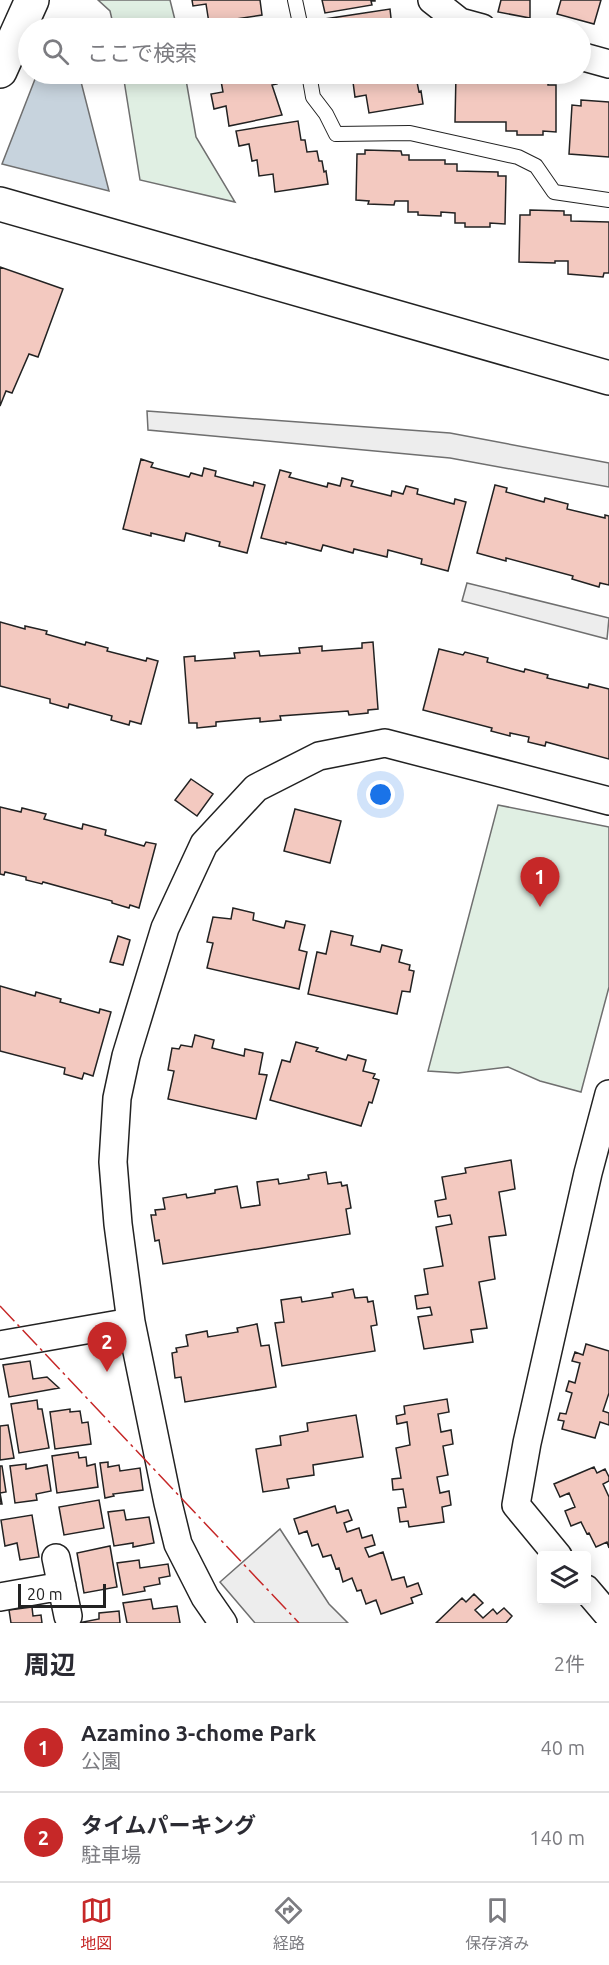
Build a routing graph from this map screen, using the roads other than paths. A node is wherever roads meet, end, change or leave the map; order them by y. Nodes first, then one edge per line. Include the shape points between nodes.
1 (32, 0) edge
2 (295, 0) edge
3 (432, 0) edge
4 (24, 18) edge
5 (298, 18) edge
6 (455, 18) edge
7 (18, 31) edge
8 (591, 59) edge
9 (609, 64) edge
10 (0, 71) edge
11 (311, 84) edge
12 (609, 200) edge
13 (0, 204) edge
14 (609, 378) edge
15 (609, 801) edge
16 (609, 1094) edge
17 (131, 1322) junction
18 (0, 1345) edge
19 (554, 1551) edge
20 (56, 1558) dead end
21 (62, 1586) junction
22 (591, 1595) edge
23 (0, 1597) edge
24 (68, 1616) dead end
25 (609, 1616) edge
26 (223, 1623) edge

1 - 4 street
2 - 5 lane
3 - 6 street
7 - 10 street
8 - 9 street
11 - 12 lane via 314,97 336,134 410,134 518,157 536,166 554,192
13 - 14 street
15 - 17 street via 385,743 319,756 256,788 204,844 165,928 117,1098 113,1162
16 - 19 street via 526,1443 516,1505
17 - 18 street
17 - 26 street via 178,1544
20 - 21 street
21 - 23 street
21 - 24 street
22 - 25 street

